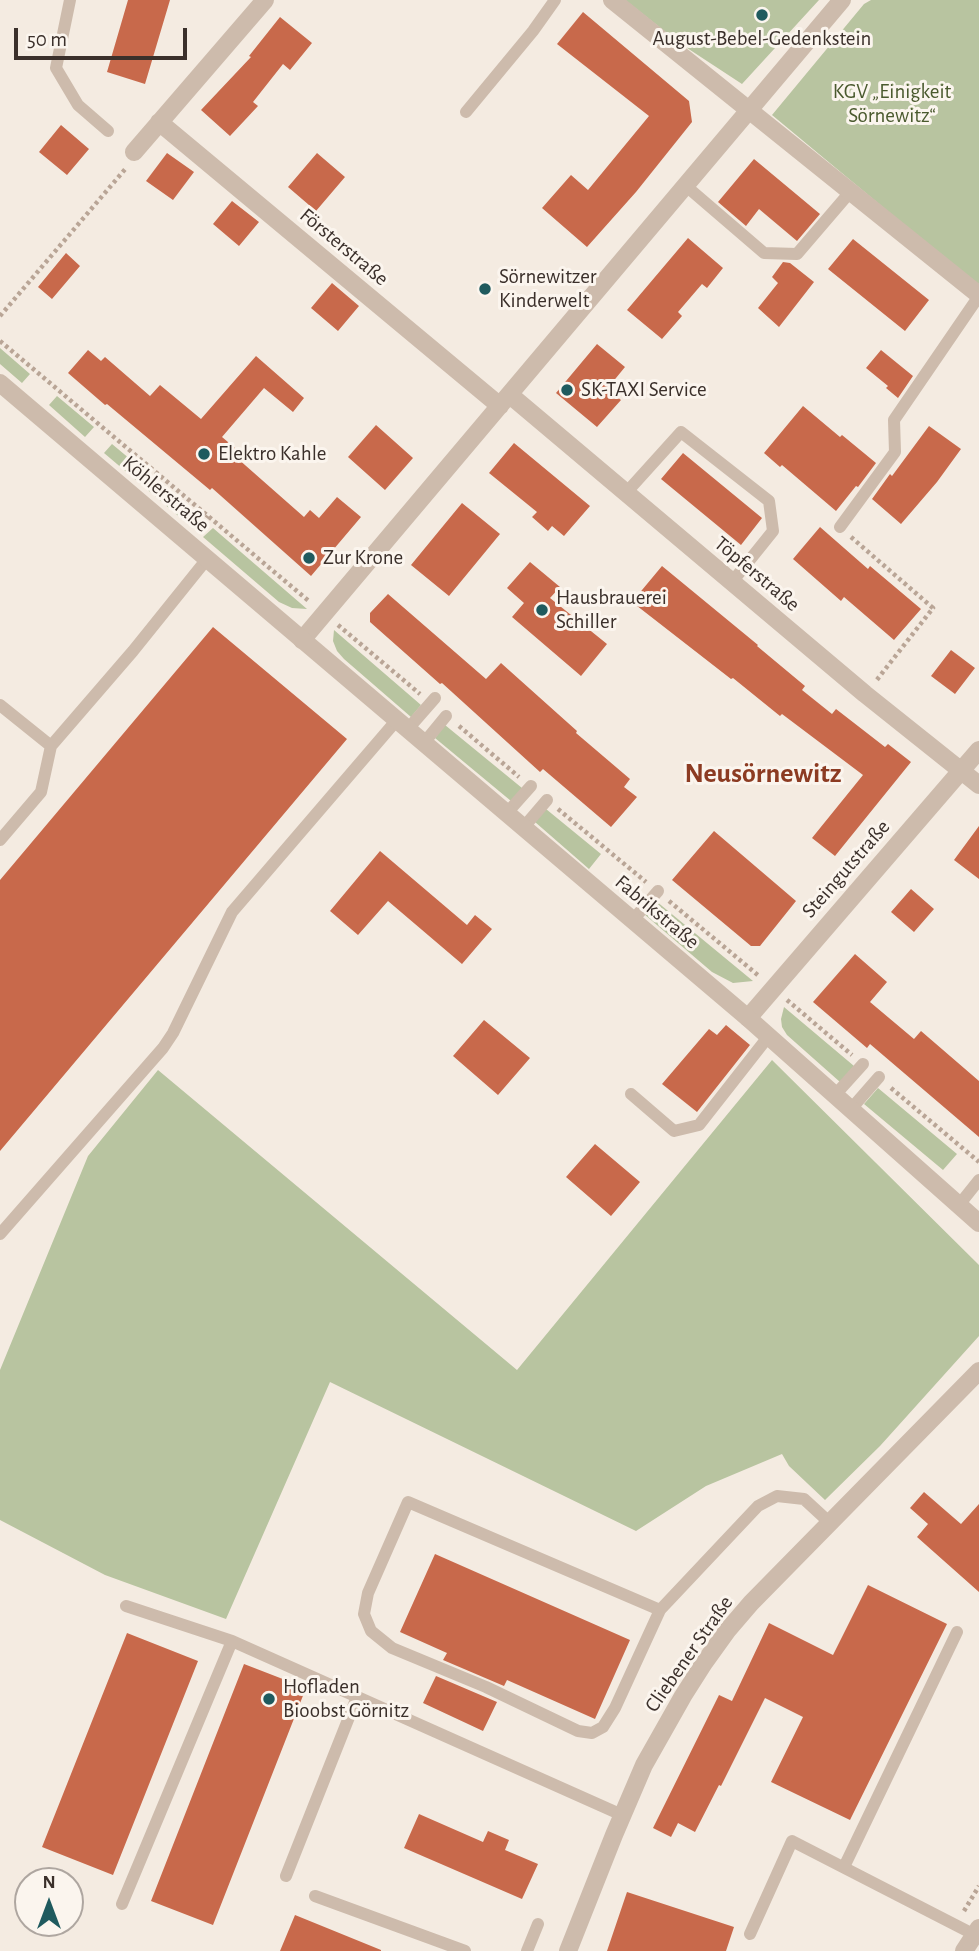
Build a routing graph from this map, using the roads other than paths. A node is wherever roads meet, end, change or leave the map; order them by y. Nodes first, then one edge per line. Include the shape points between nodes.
1 (70, 0) edge
2 (265, 0) edge
3 (555, 0) edge
4 (612, 0) edge
5 (842, 0) edge
6 (750, 109) junction
7 (466, 112) dead end
8 (159, 122) junction
9 (108, 131) dead end
10 (134, 152) road end
11 (685, 186) junction
12 (851, 191) junction
13 (979, 295) edge
14 (0, 383) edge
15 (505, 401) junction
16 (625, 494) junction
17 (840, 527) road end
18 (207, 559) junction
19 (732, 582) junction
20 (302, 640) junction
21 (435, 698) dead end
22 (0, 705) edge
23 (446, 716) dead end
24 (402, 725) junction
25 (423, 744) junction
26 (51, 746) junction
27 (979, 750) edge
28 (961, 771) junction
29 (979, 785) edge
30 (531, 786) dead end
31 (547, 800) dead end
32 (506, 814) junction
33 (523, 828) junction
34 (0, 840) edge
35 (657, 891) dead end
36 (632, 920) junction
37 (748, 1018) junction
38 (768, 1037) junction
39 (863, 1064) dead end
40 (879, 1077) dead end
41 (631, 1094) dead end
42 (835, 1095) junction
43 (851, 1109) junction
44 (979, 1180) edge
45 (959, 1205) junction
46 (979, 1223) edge
47 (0, 1234) edge
48 (979, 1371) edge
49 (829, 1522) junction
50 (126, 1606) dead end
51 (660, 1610) junction
52 (957, 1632) dead end
53 (232, 1641) junction
54 (357, 1697) junction
55 (622, 1815) junction
56 (844, 1867) junction
57 (286, 1876) dead end
58 (315, 1896) dead end
59 (122, 1904) dead end
60 (538, 1924) dead end
61 (977, 1931) edge
62 (750, 1934) dead end
63 (465, 1951) edge
64 (527, 1951) edge
65 (568, 1951) edge
66 (964, 1951) edge

1 - 9 lane via 56,68 78,105
2 - 8 street
3 - 7 lane
4 - 6 street
5 - 6 street
6 - 11 street
6 - 12 street
8 - 10 street
8 - 15 street, Försterstraße
11 - 12 lane via 764,253 797,254
11 - 15 street
12 - 13 street
13 - 17 lane via 894,420 895,452
14 - 18 street, Köhlerstraße
15 - 16 street, Töpferstraße
15 - 20 street
16 - 19 street, Töpferstraße
16 - 19 lane via 681,432 769,501 773,531
18 - 20 street, Köhlerstraße
18 - 26 lane
19 - 28 street, Töpferstraße
20 - 24 street, Fabrikstraße
21 - 24 lane
22 - 26 lane
23 - 25 lane
24 - 25 street, Fabrikstraße
24 - 47 lane via 232,912 163,1048
25 - 32 street, Fabrikstraße
26 - 34 lane via 41,792
27 - 28 street, Steingutstraße
28 - 29 street, Töpferstraße
28 - 37 street, Steingutstraße
30 - 32 lane
31 - 33 lane
32 - 33 street, Fabrikstraße
33 - 36 street, Fabrikstraße
35 - 36 lane
36 - 37 street, Fabrikstraße
37 - 38 street, Fabrikstraße
38 - 41 lane via 699,1125 674,1131
38 - 42 street, Fabrikstraße
39 - 42 lane
40 - 43 lane
42 - 43 street, Fabrikstraße
43 - 45 street, Fabrikstraße
44 - 45 lane
45 - 46 street, Fabrikstraße
48 - 49 street, Cliebener Straße
49 - 51 lane via 804,1499 777,1496 758,1506
49 - 55 street, Cliebener Straße via 751,1603 704,1663 650,1755
50 - 53 lane
51 - 51 lane via 615,1708 603,1727 592,1733 578,1731 392,1648 371,1631 364,1614 368,1593 408,1502
52 - 56 lane
53 - 54 lane
53 - 59 lane
54 - 55 lane
54 - 57 lane
55 - 65 street, Cliebener Straße
56 - 61 lane
56 - 62 lane via 792,1842
58 - 63 lane
60 - 64 lane
61 - 66 street

